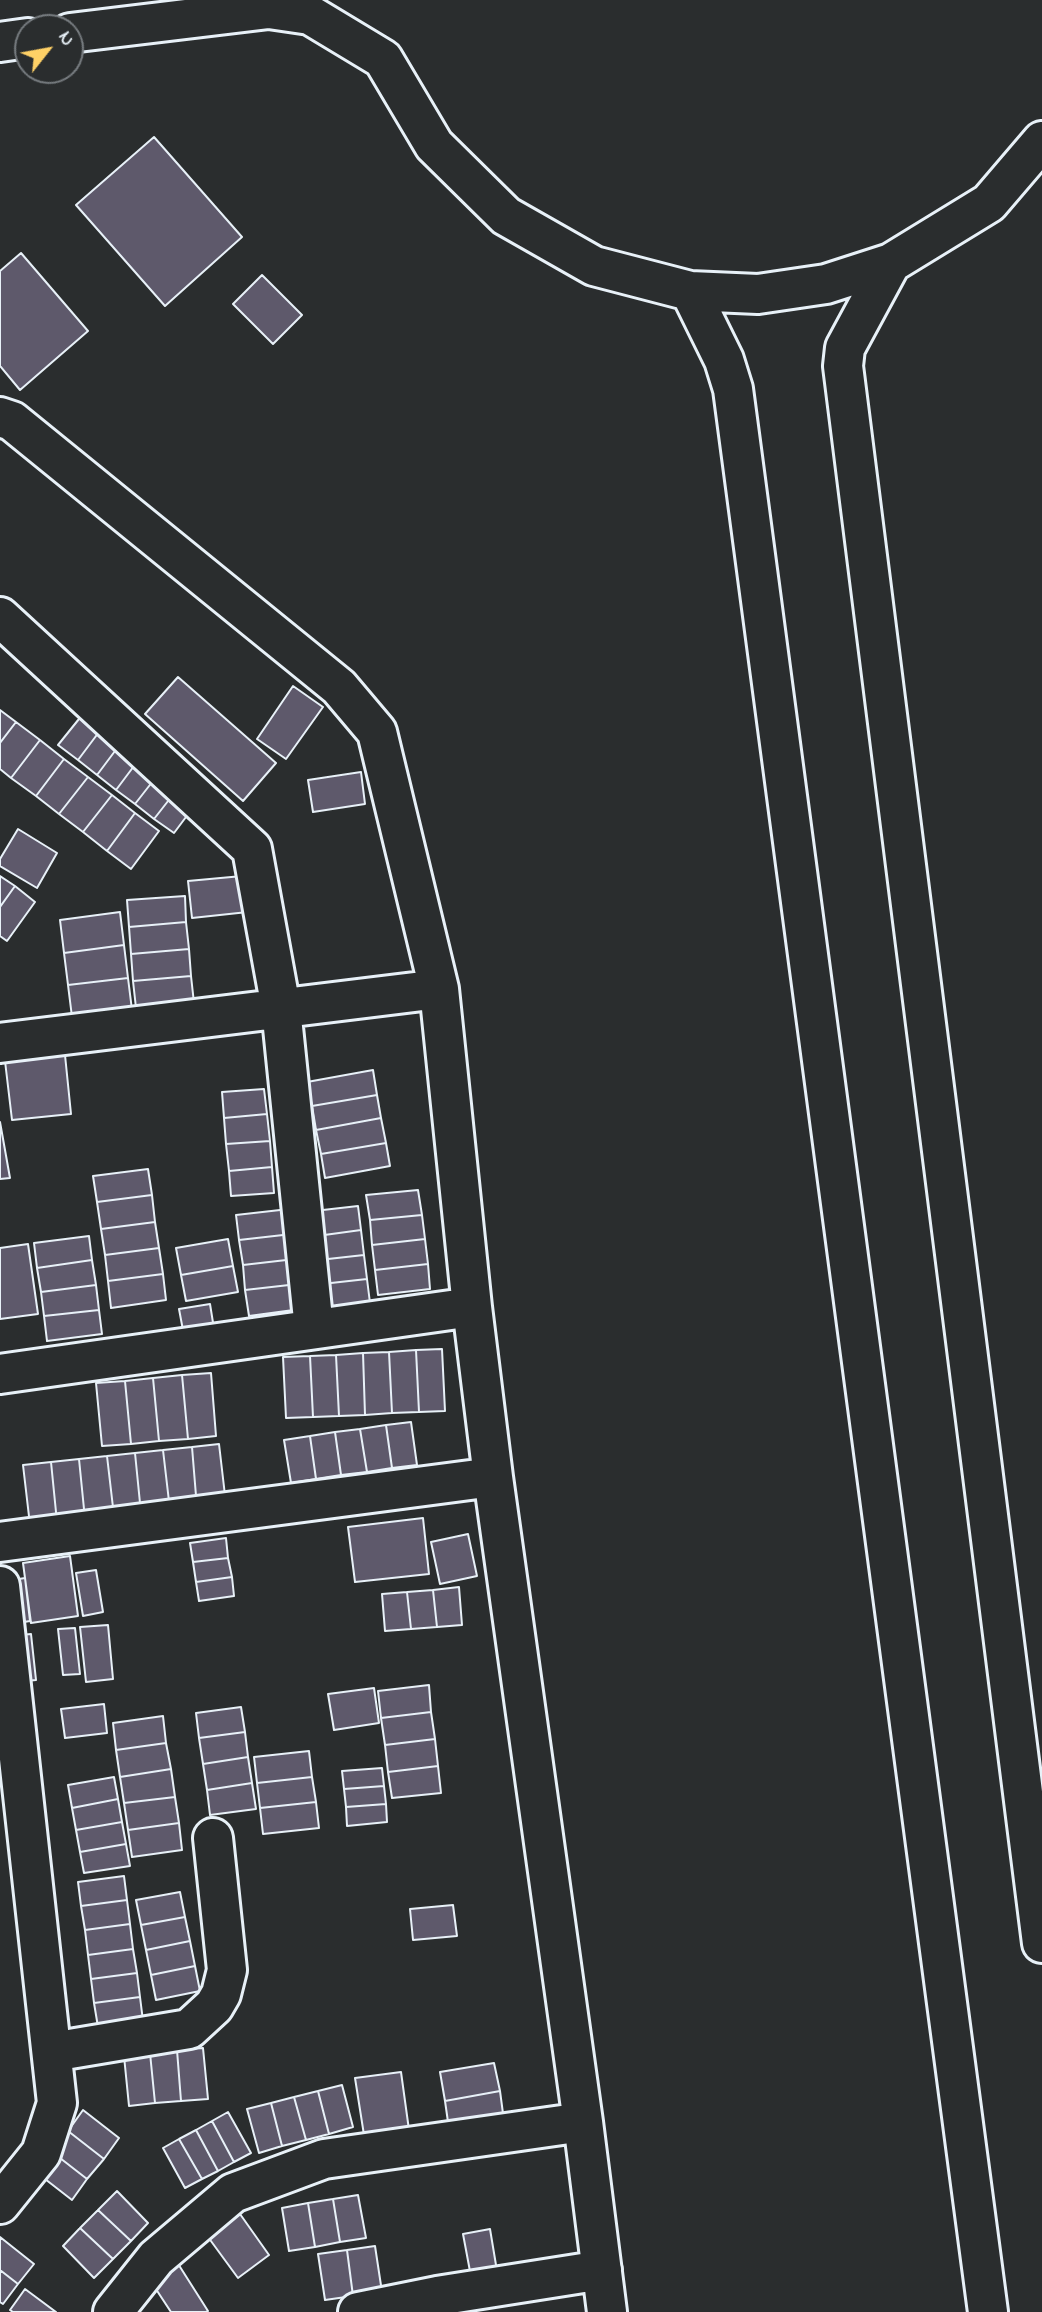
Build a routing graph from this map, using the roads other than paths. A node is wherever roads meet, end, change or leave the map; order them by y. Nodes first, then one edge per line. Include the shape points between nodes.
1 (84, 31) edge
2 (1042, 141) edge
3 (891, 263) junction
4 (690, 291) junction
5 (0, 417) edge
6 (0, 618) edge
7 (439, 989) junction
8 (281, 1008) junction
9 (0, 1043) edge
10 (472, 1307) junction
11 (314, 1329) junction
12 (0, 1374) edge
13 (493, 1476) junction
14 (0, 1542) edge
15 (0, 1586) edge
16 (1035, 1830) edge
17 (213, 1838) dead end
18 (1042, 1942) edge
19 (52, 2052) junction
20 (583, 2122) junction
21 (0, 2204) edge
22 (601, 2270) junction
23 (113, 2312) edge
24 (358, 2312) edge
25 (607, 2312) edge
26 (988, 2312) edge

1 - 4 street via 269,9 310,15 383,59 434,145 506,216 594,265
2 - 3 street via 989,203
3 - 4 street via 826,284 758,294
3 - 16 street via 845,348 843,366
4 - 26 street via 733,389
5 - 7 street via 12,421 339,687 377,732
6 - 8 street via 252,849
7 - 8 street
7 - 10 street
8 - 9 street
8 - 11 street
10 - 11 street
10 - 13 street
11 - 12 street
13 - 14 street
13 - 20 street
15 - 19 street
16 - 18 street
17 - 19 street via 227,1970 214,2006 189,2029
19 - 21 street via 57,2103 41,2153
20 - 22 street
20 - 23 street via 324,2158 233,2193 156,2258
22 - 24 street
22 - 25 street

